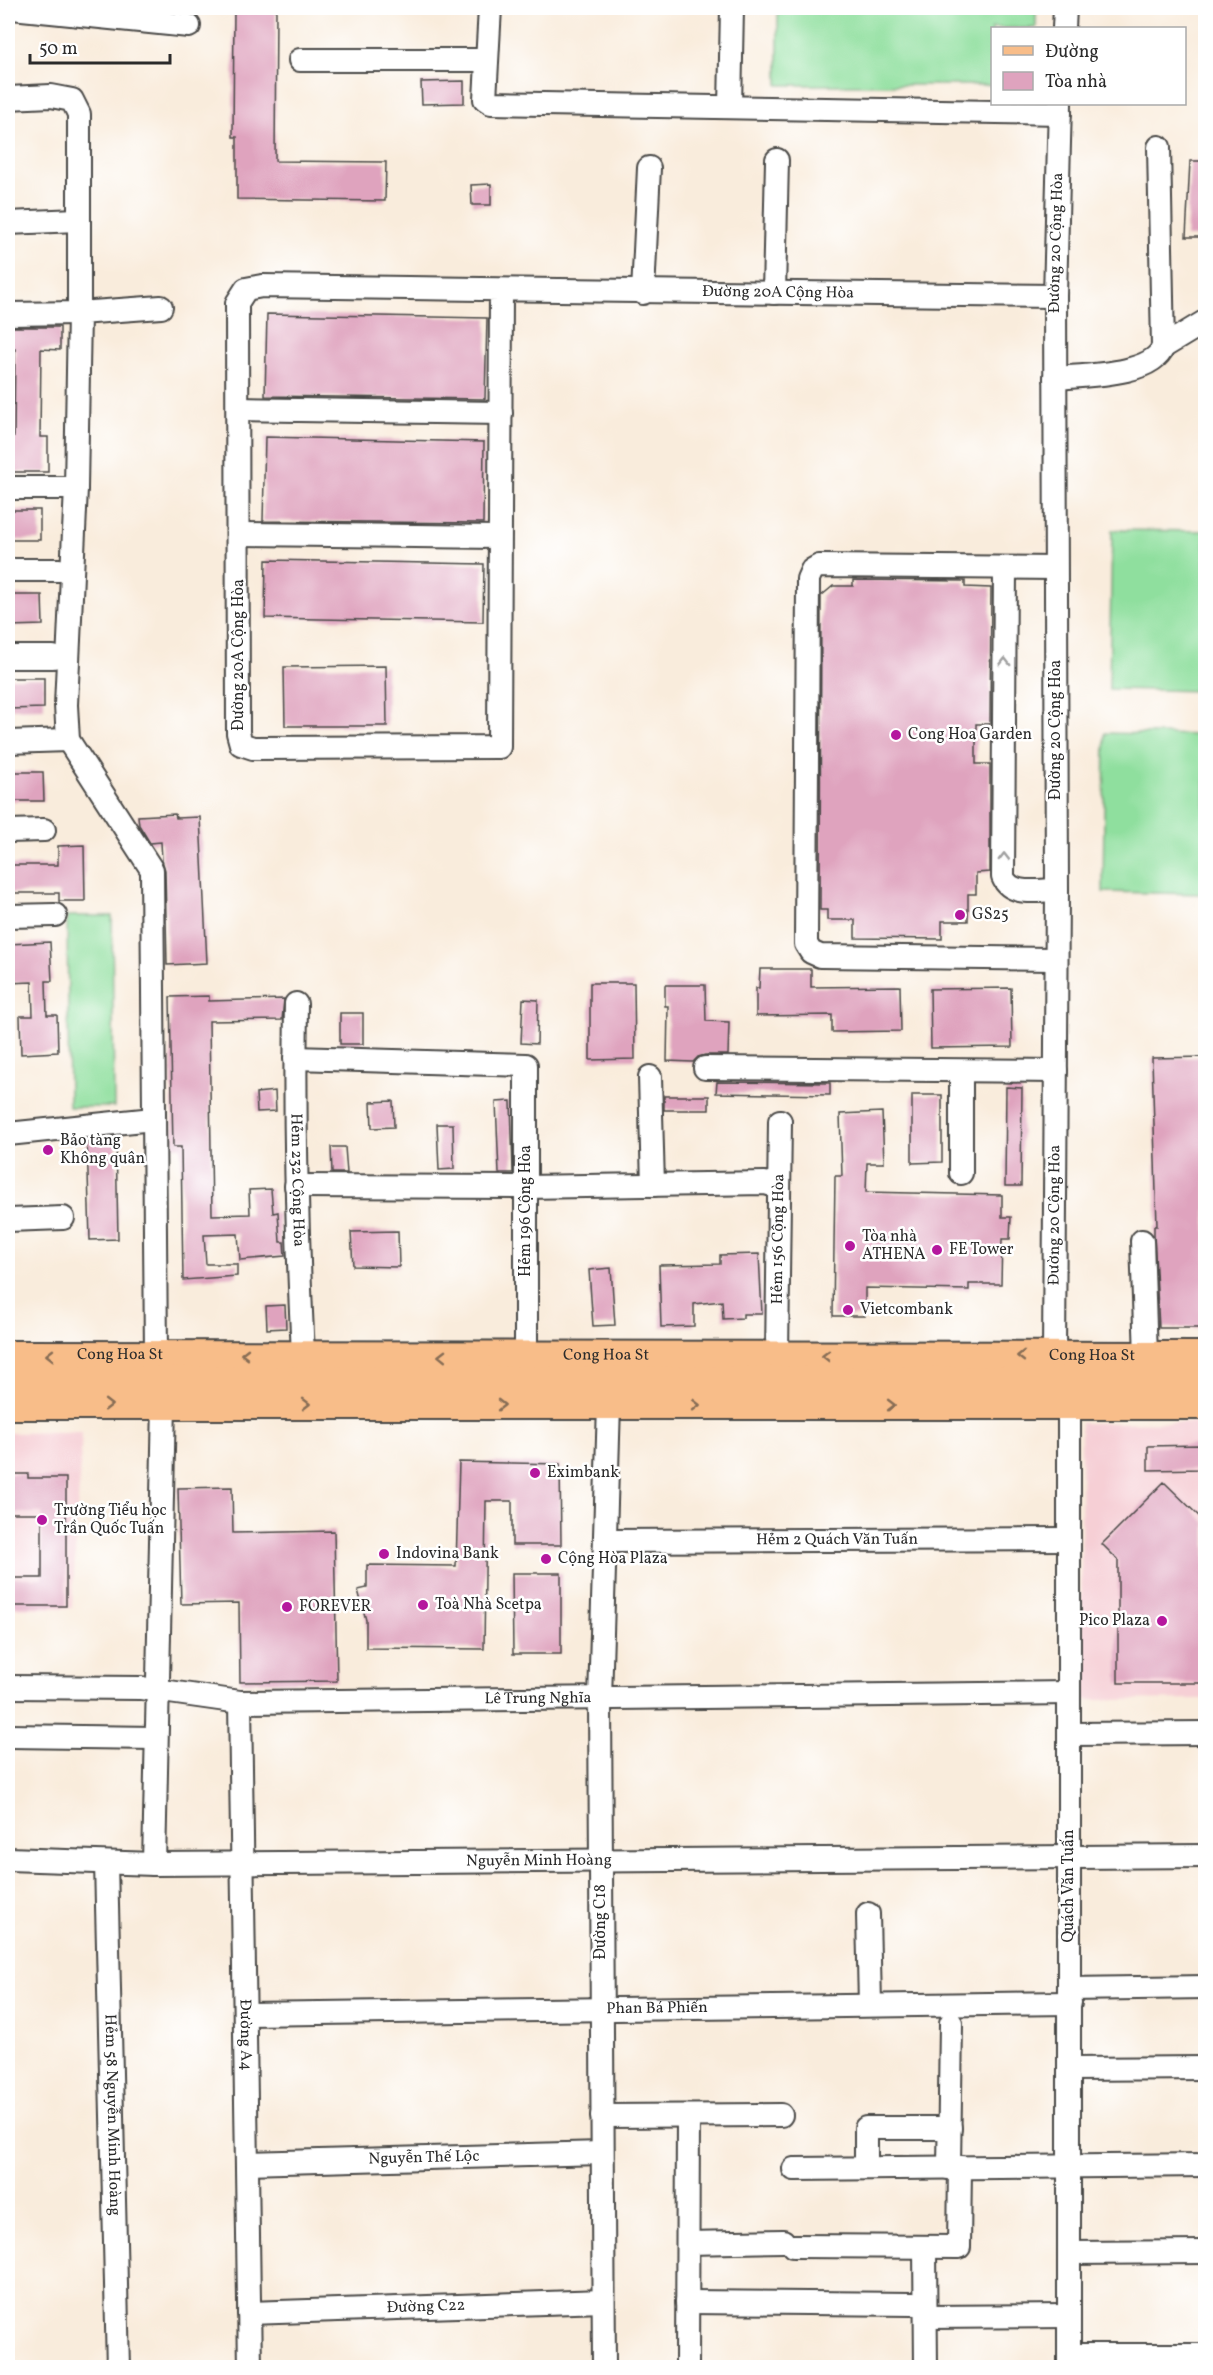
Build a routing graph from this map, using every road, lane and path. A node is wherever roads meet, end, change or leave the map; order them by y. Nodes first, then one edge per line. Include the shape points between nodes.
1 (12, 8) edge
2 (490, 8) edge
3 (732, 8) edge
4 (1065, 8) edge
5 (77, 11) edge
6 (189, 26) dead end
7 (1064, 27) edge
8 (300, 60) dead end
9 (487, 60) junction
10 (8, 98) edge
11 (730, 107) junction
12 (1060, 108) edge
13 (1159, 147) dead end
14 (777, 160) dead end
15 (649, 168) dead end
16 (77, 220) junction
17 (8, 223) edge
18 (501, 290) junction
19 (643, 293) junction
20 (774, 293) junction
21 (1055, 296) junction
22 (161, 307) dead end
23 (79, 313) junction
24 (8, 314) edge
25 (1206, 321) edge
26 (1163, 347) junction
27 (1055, 378) junction
28 (238, 408) junction
29 (501, 413) junction
30 (76, 488) junction
31 (8, 489) edge
32 (239, 534) junction
33 (500, 537) junction
34 (1005, 567) junction
35 (1055, 568) junction
36 (8, 570) edge
37 (59, 570) dead end
38 (8, 657) edge
39 (52, 657) dead end
40 (68, 740) junction
41 (8, 742) edge
42 (44, 830) dead end
43 (8, 831) edge
44 (1057, 890) junction
45 (55, 915) dead end
46 (8, 916) edge
47 (1056, 959) junction
48 (296, 1004) dead end
49 (295, 1058) junction
50 (705, 1068) dead end
51 (961, 1071) junction
52 (1056, 1071) junction
53 (650, 1077) dead end
54 (153, 1119) junction
55 (780, 1121) dead end
56 (8, 1134) edge
57 (961, 1173) dead end
58 (653, 1185) junction
59 (296, 1186) junction
60 (526, 1187) junction
61 (779, 1187) junction
62 (63, 1218) dead end
63 (8, 1220) edge
64 (1142, 1242) dead end
65 (303, 1354) junction
66 (8, 1355) edge
67 (777, 1356) junction
68 (1054, 1356) junction
69 (1146, 1356) junction
70 (1206, 1356) edge
71 (526, 1357) junction
72 (159, 1380) junction
73 (1206, 1380) edge
74 (8, 1381) edge
75 (8, 1405) edge
76 (609, 1405) junction
77 (1069, 1405) junction
78 (1206, 1405) edge
79 (1069, 1539) junction
80 (606, 1541) junction
81 (8, 1688) edge
82 (157, 1691) junction
83 (1069, 1693) junction
84 (600, 1699) junction
85 (240, 1702) junction
86 (1206, 1733) edge
87 (1070, 1734) junction
88 (8, 1737) edge
89 (156, 1738) junction
90 (1206, 1856) edge
91 (1069, 1857) junction
92 (8, 1859) edge
93 (601, 1861) junction
94 (106, 1863) junction
95 (154, 1864) junction
96 (243, 1864) junction
97 (868, 1914) dead end
98 (1206, 1987) edge
99 (1069, 1996) junction
100 (870, 2005) junction
101 (601, 2009) junction
102 (245, 2014) junction
103 (951, 2023) dead end
104 (1206, 2068) edge
105 (1070, 2069) junction
106 (781, 2115) dead end
107 (602, 2116) junction
108 (688, 2116) junction
109 (950, 2128) junction
110 (602, 2153) junction
111 (247, 2163) junction
112 (1206, 2165) edge
113 (1069, 2166) junction
114 (955, 2167) junction
115 (866, 2168) junction
116 (795, 2169) dead end
117 (687, 2243) junction
118 (925, 2247) junction
119 (1206, 2252) edge
120 (1069, 2253) junction
121 (603, 2301) junction
122 (687, 2302) junction
123 (919, 2310) junction
124 (249, 2313) junction
125 (1069, 2316) junction
126 (1206, 2355) edge
127 (1069, 2361) edge
128 (118, 2367) edge
129 (250, 2367) edge
130 (604, 2367) edge
131 (687, 2367) edge
132 (926, 2367) edge

1 - 5 street
2 - 9 street
3 - 11 street
4 - 7 street
5 - 6 street
8 - 9 street
9 - 11 street via 485,99 490,103
10 - 16 street via 51,96 72,100 79,114
11 - 12 street
12 - 21 street, Đường 20 Cộng Hòa
13 - 26 street
14 - 20 street
15 - 19 street
16 - 17 street
16 - 23 street
18 - 19 street, Đường 20A Cộng Hòa
18 - 28 street, Đường 20A Cộng Hòa via 262,286 246,290 237,303
18 - 29 street, Đường 20A Cộng Hòa
19 - 20 street, Đường 20A Cộng Hòa
20 - 21 street, Đường 20A Cộng Hòa
21 - 27 street, Đường 20 Cộng Hòa
22 - 23 street
23 - 24 street
23 - 30 street
25 - 26 street
26 - 27 street via 1160,355 1147,364 1128,370
27 - 35 street, Đường 20 Cộng Hòa
28 - 29 street
28 - 32 street, Đường 20A Cộng Hòa
29 - 33 street, Đường 20A Cộng Hòa
30 - 31 street
30 - 40 street via 66,705
32 - 33 street
32 - 33 street, Đường 20A Cộng Hòa via 238,733 241,744 253,748 499,747
34 - 35 street
44 -> 34 street via 1011,888 1003,877
34 - 47 street via 819,566 812,570 808,579 806,944 820,956
35 - 44 street, Đường 20 Cộng Hòa
36 - 37 street
38 - 39 street
40 - 41 street
40 - 54 street via 152,870
42 - 43 street
44 - 47 street, Đường 20 Cộng Hòa
45 - 46 street
47 - 52 street, Đường 20 Cộng Hòa
48 - 49 street, Hẻm 232 Cộng Hòa
49 - 59 street, Hẻm 232 Cộng Hòa
49 - 60 street, Hẻm 196 Cộng Hòa via 526,1065
50 - 51 street
51 - 52 street
51 - 57 street
52 - 68 street, Đường 20 Cộng Hòa
53 - 58 street
54 - 56 street
54 - 72 street
55 - 61 street, Hẻm 156 Cộng Hòa
58 - 60 street
58 - 61 street via 765,1183
59 - 60 street
59 - 65 street, Hẻm 232 Cộng Hòa
60 - 71 street, Hẻm 196 Cộng Hòa
61 - 67 street, Hẻm 156 Cộng Hòa
62 - 63 street
64 - 69 street
71 -> 65 main road, Cong Hoa St
65 -> 72 main road, Cong Hoa St
72 -> 66 main road, Cong Hoa St
68 -> 67 main road, Cong Hoa St
67 - 71 main road, Cong Hoa St
68 - 69 main road, Cong Hoa St
69 - 70 main road, Cong Hoa St
72 - 73 main road, Cong Hoa St
72 - 74 main road
75 -> 72 main road, Cong Hoa St
72 -> 76 main road, Cong Hoa St
72 - 82 street
76 -> 77 main road, Cong Hoa St
76 - 80 street, Đường C18
77 - 78 main road, Cong Hoa St
77 - 79 street, Quách Văn Tuấn
79 - 80 street, Hẻm 2 Quách Văn Tuấn
79 - 83 street, Quách Văn Tuấn
80 - 84 street, Đường C18
81 - 82 street, Lê Trung Nghĩa
82 - 85 street, Lê Trung Nghĩa
82 - 89 street
83 - 84 street, Lê Trung Nghĩa
83 - 87 street, Quách Văn Tuấn
84 - 85 street, Lê Trung Nghĩa
84 - 93 street, Đường C18
85 - 96 street, Đường A4
86 - 87 street
87 - 91 street, Quách Văn Tuấn
88 - 89 street
89 - 95 street
90 - 91 street, Nguyễn Minh Hoàng
91 - 93 street, Nguyễn Minh Hoàng
91 - 99 street, Quách Văn Tuấn
92 - 94 street, Nguyễn Minh Hoàng
93 - 96 street, Nguyễn Minh Hoàng
93 - 101 street, Đường C18
94 - 95 street, Nguyễn Minh Hoàng
94 - 128 street, Hẻm 58 Nguyễn Minh Hoàng
95 - 96 street, Nguyễn Minh Hoàng
96 - 102 street, Đường A4
97 - 100 street
98 - 99 street, Phan Bá Phiến
99 - 100 street, Phan Bá Phiến
99 - 105 street, Quách Văn Tuấn
100 - 101 street, Phan Bá Phiến
101 - 102 street, Phan Bá Phiến
101 - 107 street, Đường C18
102 - 111 street, Đường A4
103 - 109 street
104 - 105 street
105 - 113 street, Quách Văn Tuấn
106 - 108 street
107 - 108 street
107 - 110 street, Đường C18
108 - 117 street
109 - 114 street
109 - 115 street via 866,2128
110 - 111 street, Nguyễn Thế Lộc
110 - 121 street, Đường C18
111 - 124 street, Đường A4
112 - 113 street
113 - 114 street
113 - 120 street, Quách Văn Tuấn
114 - 115 street
114 - 118 street via 959,2247
115 - 116 street
117 - 118 street
117 - 122 street
118 - 123 street
119 - 120 street
120 - 125 street, Quách Văn Tuấn
121 - 124 street, Đường C22
121 - 130 street, Đường C18
122 - 123 street
122 - 131 street
123 - 125 street
123 - 132 street
124 - 129 street, Đường A4
125 - 127 street, Quách Văn Tuấn
126 - 127 street

